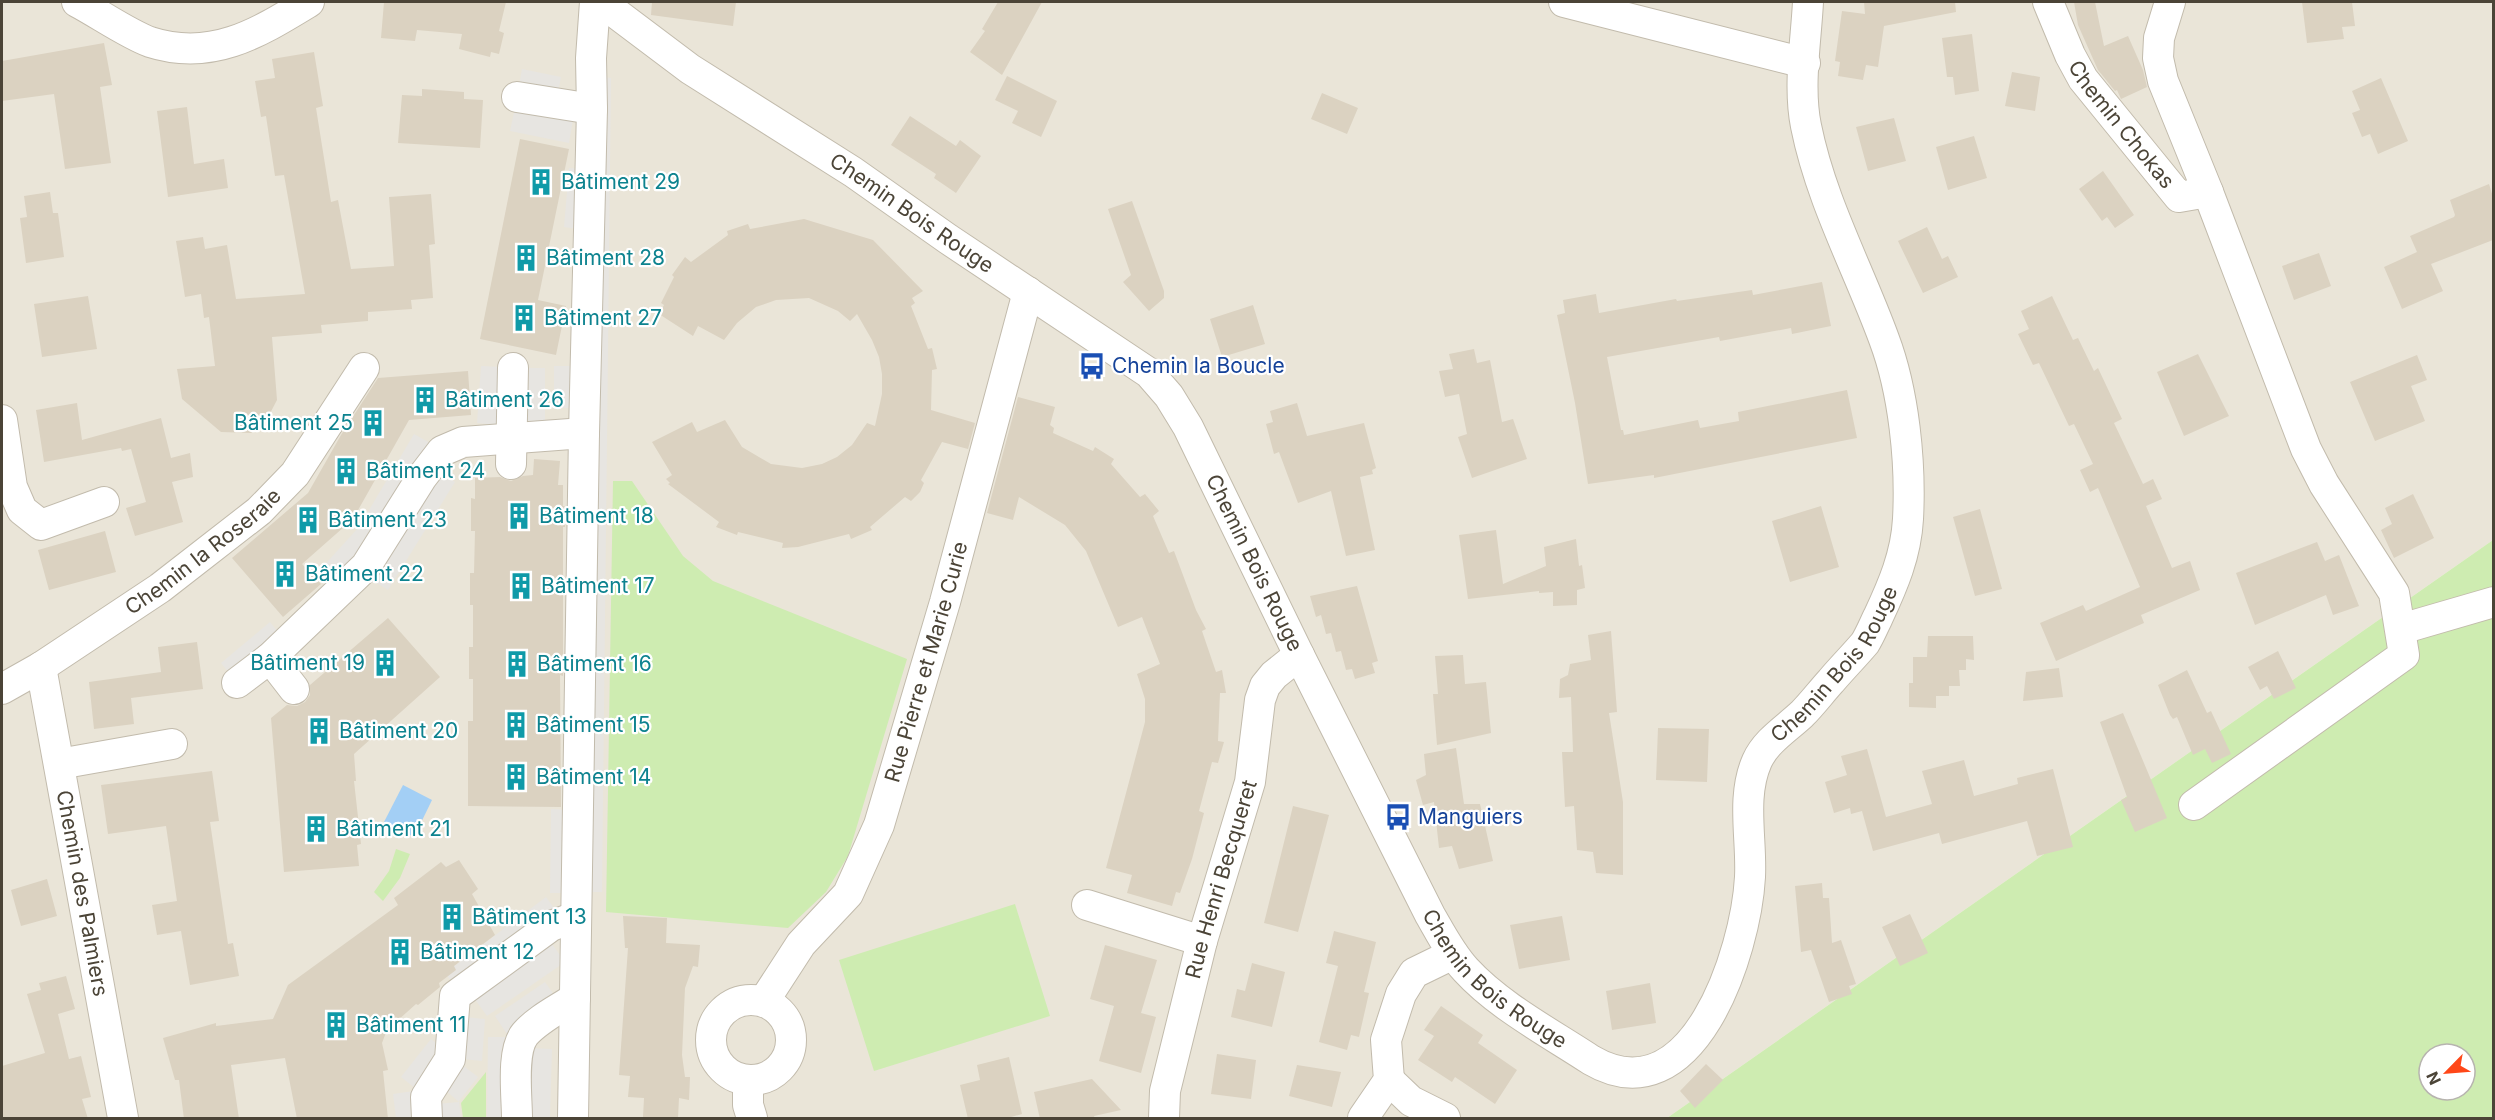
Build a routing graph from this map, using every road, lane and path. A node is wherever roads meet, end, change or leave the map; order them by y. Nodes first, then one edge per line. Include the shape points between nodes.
1 (77, 2) edge
2 (309, 2) edge
3 (596, 2) edge
4 (601, 2) edge
5 (1564, 2) edge
6 (1808, 2) edge
7 (2048, 2) edge
8 (2170, 2) edge
9 (1805, 63) junction
10 (517, 98) dead end
11 (592, 109) junction
12 (2208, 192) junction
13 (1028, 292) junction
14 (364, 368) dead end
15 (513, 368) dead end
16 (2, 420) edge
17 (584, 433) junction
18 (511, 451) junction
19 (104, 502) dead end
20 (2493, 602) edge
21 (2401, 629) junction
22 (1299, 655) junction
23 (270, 658) junction
24 (41, 667) junction
25 (237, 683) dead end
26 (2, 689) edge
27 (294, 689) dead end
28 (172, 744) dead end
29 (58, 764) junction
30 (2194, 805) dead end
31 (1087, 905) dead end
32 (575, 917) junction
33 (1202, 941) junction
34 (1453, 954) junction
35 (576, 998) junction
36 (764, 1001) junction
37 (748, 1080) junction
38 (1389, 1080) junction
39 (123, 1119) edge
40 (427, 1119) edge
41 (518, 1119) edge
42 (573, 1119) edge
43 (752, 1119) edge
44 (1164, 1119) edge
45 (1363, 1119) edge
46 (1445, 1119) edge

1 - 2 street via 148,41 183,50 231,43
3 - 11 street
4 - 13 street, Chemin Bois Rouge via 690,69 853,172
5 - 9 street
6 - 9 street, Chemin Bois Rouge
7 - 12 street, Chemin Chokas via 2083,78 2179,197
8 - 12 street, Chemin Chokas via 2159,38 2158,58 2163,81
9 - 34 street, Chemin Bois Rouge via 1804,121 1815,167 1885,340 1907,447 1908,520 1893,584 1867,640 1802,714 1761,753 1752,772 1748,795 1750,878 1731,967 1708,1019 1676,1060 1648,1074 1629,1075 1600,1066 1486,989
10 - 11 street
11 - 17 street
12 - 21 street via 2306,449 2394,593
13 - 22 street, Chemin Bois Rouge via 1149,373 1169,396 1188,427
13 - 36 street, Rue Pierre et Marie Curie via 945,602 879,825 849,894 801,944
14 - 24 street, Chemin la Roseraie via 295,474 259,511 160,588
15 - 18 street
16 - 19 street via 12,487 22,510 41,525
17 - 18 street
17 - 32 street
18 - 23 street via 463,442 442,451 366,566
20 - 21 street
21 - 30 street via 2404,654
22 - 33 street, Rue Henri Becqueret via 1274,675 1260,700 1250,782
22 - 34 street, Chemin Bois Rouge
23 - 25 street
23 - 27 street
24 - 26 street, Chemin la Roseraie
24 - 29 street, Chemin des Palmiers
28 - 29 street
29 - 39 street, Chemin des Palmiers
31 - 33 street
32 - 35 street
32 - 40 street via 551,926 455,996 450,1059 426,1097
33 - 44 street, Rue Henri Becqueret via 1165,1091
34 - 38 street via 1414,973 1401,994 1386,1040
35 - 41 street via 523,1036 518,1050
35 - 42 street
36 - 37 street via 780,1012 790,1029 790,1048 775,1071 767,1077
36 - 37 street via 745,999 727,1007 712,1032 716,1060 730,1074
37 - 43 street
38 - 45 street
38 - 46 street via 1411,1101

